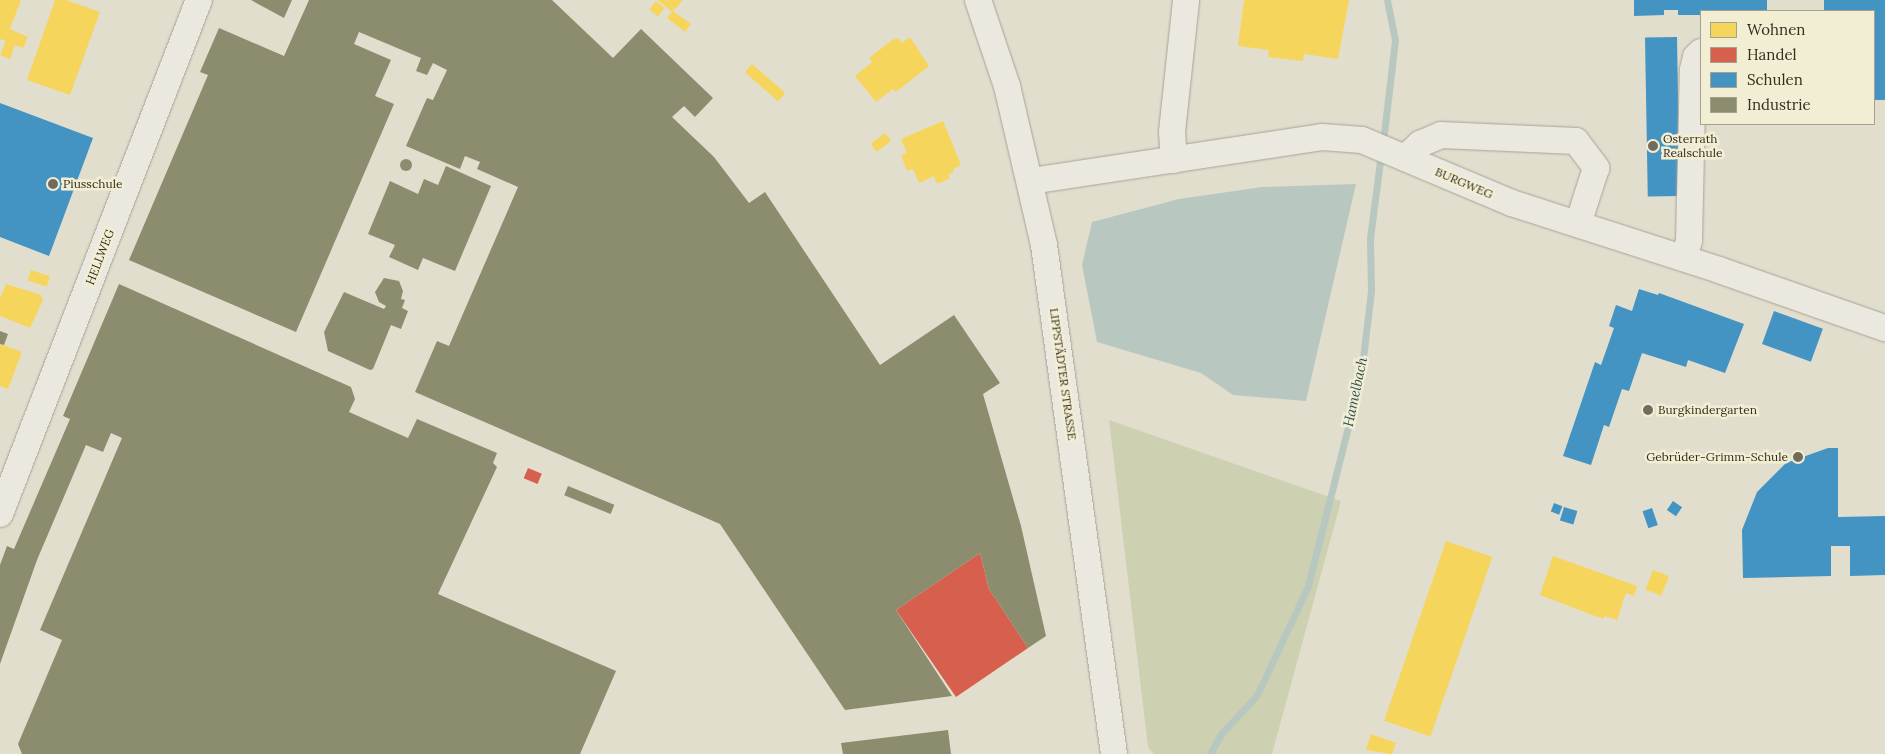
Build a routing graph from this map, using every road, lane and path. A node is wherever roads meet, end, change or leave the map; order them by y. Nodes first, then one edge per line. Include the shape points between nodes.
1 (199, 0) edge
2 (978, 0) edge
3 (1186, 0) edge
4 (1700, 53) edge
5 (1401, 155) junction
6 (1174, 160) junction
7 (1031, 181) junction
8 (1578, 224) junction
9 (1684, 258) junction
10 (1885, 328) edge
11 (1, 509) edge
12 (1114, 754) edge

1 - 11 street, HELLWEG
2 - 7 street, LIPPSTÄDTER STRASSE via 1007,86
3 - 6 street via 1172,132
4 - 9 street via 1693,70 1689,240
5 - 6 street, BURGWEG via 1362,140 1322,137
5 - 8 street, BURGWEG via 1512,203
5 - 8 street via 1441,135 1576,141 1596,168
6 - 7 street, BURGWEG
7 - 12 street, LIPPSTÄDTER STRASSE via 1044,245 1070,420
8 - 9 street, BURGWEG
9 - 10 street, BURGWEG

